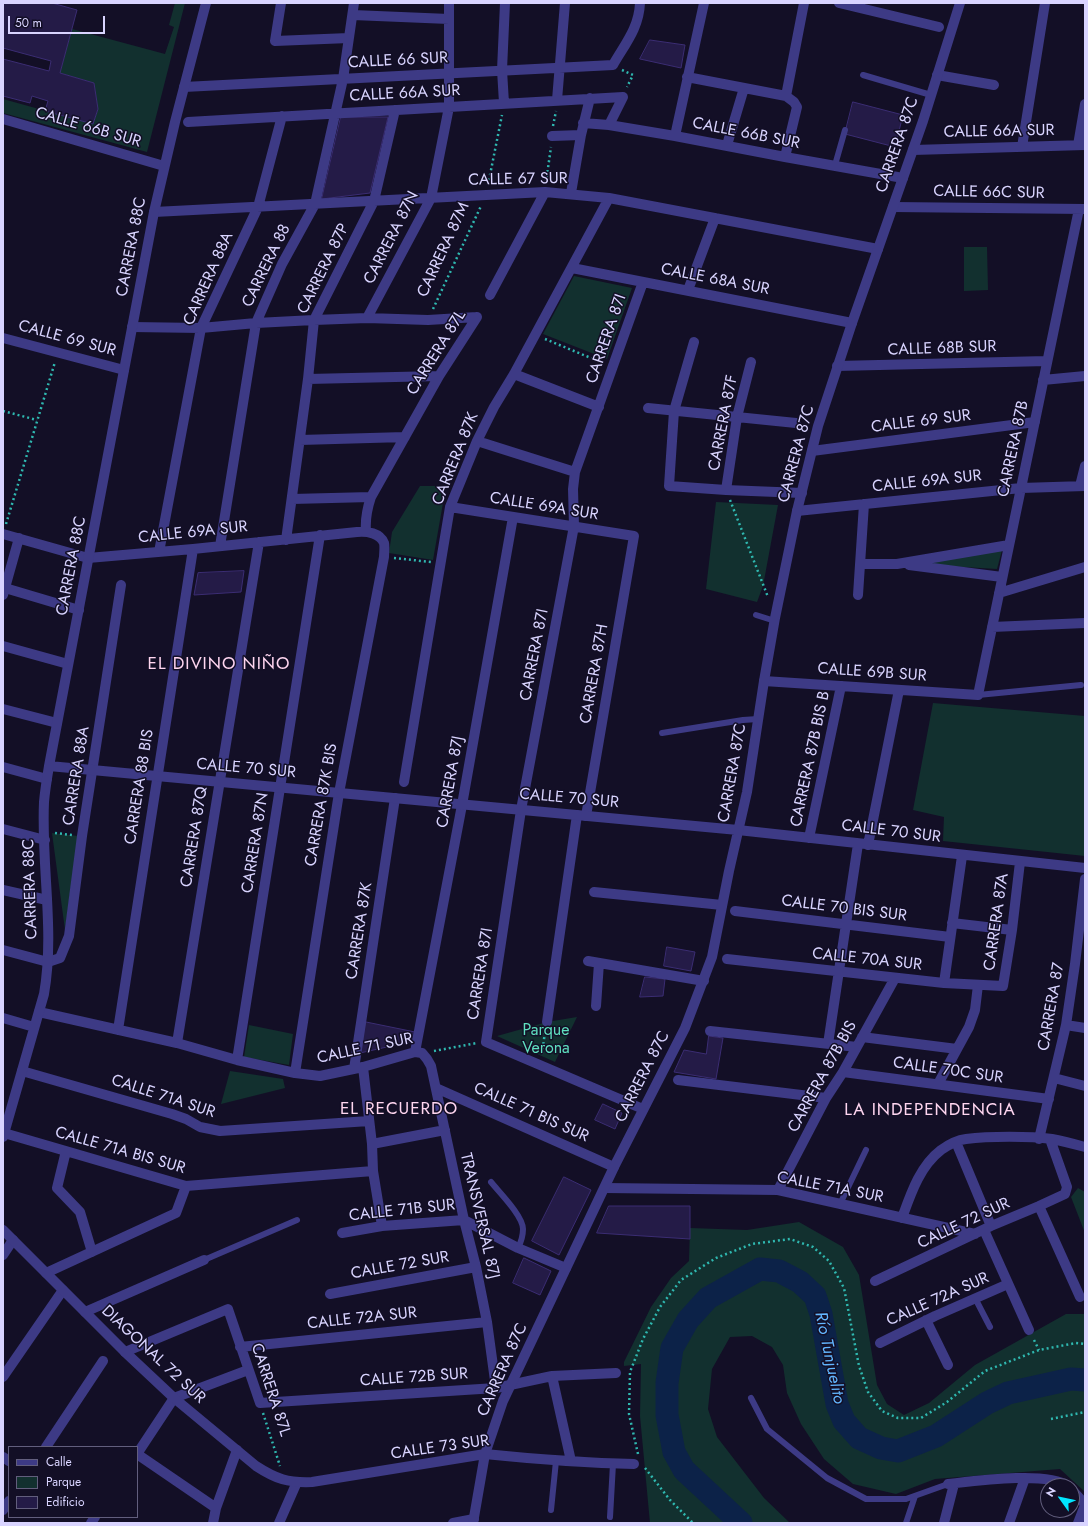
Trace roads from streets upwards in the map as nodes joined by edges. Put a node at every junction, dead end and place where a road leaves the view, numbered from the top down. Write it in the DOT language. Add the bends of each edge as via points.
graph roads {
  1 [pos="206,3"];
  2 [pos="281,3"];
  3 [pos="354,3"];
  4 [pos="449,3"];
  5 [pos="505,3"];
  6 [pos="565,3"];
  7 [pos="640,3"];
  8 [pos="704,3"];
  9 [pos="804,3"];
  10 [pos="839,3"];
  11 [pos="960,3"];
  12 [pos="1045,3"];
  13 [pos="872,7"];
  14 [pos="353,15"];
  15 [pos="449,19"];
  16 [pos="939,26"];
  17 [pos="349,38"];
  18 [pos="561,68"];
  19 [pos="502,70"];
  20 [pos="449,73"];
  21 [pos="937,75"];
  22 [pos="688,77"];
  23 [pos="343,79"];
  24 [pos="994,84"];
  25 [pos="184,86"];
  26 [pos="744,88"];
  27 [pos="786,96"];
  28 [pos="590,98"];
  29 [pos="557,100"];
  30 [pos="504,103"];
  31 [pos="1085,104"];
  32 [pos="449,107"];
  33 [pos="395,110"];
  34 [pos="336,113"];
  35 [pos="282,116"];
  36 [pos="3,119"];
  37 [pos="188,122"];
  38 [pos="583,123"];
  39 [pos="609,125"];
  40 [pos="581,135"];
  41 [pos="552,136"];
  42 [pos="675,136"];
  43 [pos="727,145"];
  44 [pos="1081,145"];
  45 [pos="1022,147"];
  46 [pos="913,150"];
  47 [pos="785,157"];
  48 [pos="164,166"];
  49 [pos="903,178"];
  50 [pos="545,192"];
  51 [pos="571,194"];
  52 [pos="430,198"];
  53 [pos="609,198"];
  54 [pos="374,201"];
  55 [pos="315,204"];
  56 [pos="258,207"];
  57 [pos="893,207"];
  58 [pos="1082,209"];
  59 [pos="154,212"];
  60 [pos="715,218"];
  61 [pos="878,249"];
  62 [pos="572,268"];
  63 [pos="643,282"];
  64 [pos="688,290"];
  65 [pos="490,295"];
  66 [pos="367,318"];
  67 [pos="314,320"];
  68 [pos="256,323"];
  69 [pos="852,323"];
  70 [pos="132,327"];
  71 [pos="201,328"];
  72 [pos="3,338"];
  73 [pos="694,342"];
  74 [pos="1047,361"];
  75 [pos="752,362"];
  76 [pos="837,366"];
  77 [pos="124,370"];
  78 [pos="514,374"];
  79 [pos="439,376"];
  80 [pos="1085,376"];
  81 [pos="308,379"];
  82 [pos="1043,380"];
  83 [pos="599,407"];
  84 [pos="648,408"];
  85 [pos="674,411"];
  86 [pos="737,417"];
  87 [pos="1034,422"];
  88 [pos="796,423"];
  89 [pos="405,437"];
  90 [pos="300,440"];
  91 [pos="477,441"];
  92 [pos="812,451"];
  93 [pos="1085,466"];
  94 [pos="575,472"];
  95 [pos="1083,486"];
  96 [pos="1021,488"];
  97 [pos="726,490"];
  98 [pos="802,493"];
  99 [pos="371,497"];
  100 [pos="292,499"];
  101 [pos="864,504"];
  102 [pos="450,507"];
  103 [pos="797,511"];
  104 [pos="514,517"];
  105 [pos="574,526"];
  106 [pos="366,531"];
  107 [pos="3,534"];
  108 [pos="320,535"];
  109 [pos="634,536"];
  110 [pos="19,538"];
  111 [pos="286,540"];
  112 [pos="259,542"];
  113 [pos="1009,545"];
  114 [pos="220,546"];
  115 [pos="193,549"];
  116 [pos="159,552"];
  117 [pos="88,558"];
  118 [pos="860,564"];
  119 [pos="897,564"];
  120 [pos="1085,567"];
  121 [pos="1002,577"];
  122 [pos="121,586"];
  123 [pos="4,592"];
  124 [pos="999,593"];
  125 [pos="858,595"];
  126 [pos="79,610"];
  127 [pos="1085,623"];
  128 [pos="992,627"];
  129 [pos="3,646"];
  130 [pos="68,664"];
  131 [pos="764,681"];
  132 [pos="841,686"];
  133 [pos="899,690"];
  134 [pos="978,695"];
  135 [pos="3,709"];
  136 [pos="57,723"];
  137 [pos="49,766"];
  138 [pos="3,768"];
  139 [pos="93,770"];
  140 [pos="157,776"];
  141 [pos="47,780"];
  142 [pos="220,782"];
  143 [pos="404,782"];
  144 [pos="280,788"];
  145 [pos="338,793"];
  146 [pos="395,798"];
  147 [pos="462,805"];
  148 [pos="521,810"];
  149 [pos="582,816"];
  150 [pos="3,829"];
  151 [pos="738,830"];
  152 [pos="44,836"];
  153 [pos="809,838"];
  154 [pos="863,844"];
  155 [pos="962,856"];
  156 [pos="1020,862"];
  157 [pos="1085,868"];
  158 [pos="1085,879"];
  159 [pos="3,890"];
  160 [pos="594,892"];
  161 [pos="47,900"];
  162 [pos="722,905"];
  163 [pos="735,911"];
  164 [pos="952,924"];
  165 [pos="846,925"];
  166 [pos="1012,930"];
  167 [pos="950,937"];
  168 [pos="3,950"];
  169 [pos="728,959"];
  170 [pos="588,961"];
  171 [pos="48,962"];
  172 [pos="599,963"];
  173 [pos="839,972"];
  174 [pos="895,978"];
  175 [pos="704,981"];
  176 [pos="944,984"];
  177 [pos="978,985"];
  178 [pos="1003,986"];
  179 [pos="596,1006"];
  180 [pos="39,1012"];
  181 [pos="3,1018"];
  182 [pos="547,1022"];
  183 [pos="1066,1025"];
  184 [pos="34,1027"];
  185 [pos="1085,1028"];
  186 [pos="118,1030"];
  187 [pos="710,1032"];
  188 [pos="862,1037"];
  189 [pos="177,1043"];
  190 [pos="828,1044"];
  191 [pos="857,1047"];
  192 [pos="957,1049"];
  193 [pos="418,1053"];
  194 [pos="236,1060"];
  195 [pos="359,1068"];
  196 [pos="22,1071"];
  197 [pos="843,1072"];
  198 [pos="294,1073"];
  199 [pos="1054,1078"];
  200 [pos="678,1080"];
  201 [pos="938,1084"];
  202 [pos="1085,1086"];
  203 [pos="436,1088"];
  204 [pos="826,1098"];
  205 [pos="1049,1099"];
  206 [pos="643,1109"];
  207 [pos="369,1121"];
  208 [pos="445,1130"];
  209 [pos="3,1135"];
  210 [pos="1039,1139"];
  211 [pos="1050,1139"];
  212 [pos="956,1142"];
  213 [pos="372,1144"];
  214 [pos="1085,1147"];
  215 [pos="66,1151"];
  216 [pos="614,1167"];
  217 [pos="373,1171"];
  218 [pos="186,1186"];
  219 [pos="605,1188"];
  220 [pos="778,1190"];
  221 [pos="1039,1206"];
  222 [pos="902,1218"];
  223 [pos="464,1220"];
  224 [pos="382,1226"];
  225 [pos="3,1230"];
  226 [pos="983,1230"];
  227 [pos="342,1232"];
  228 [pos="13,1240"];
  229 [pos="92,1252"];
  230 [pos="3,1255"];
  231 [pos="204,1260"];
  232 [pos="476,1267"];
  233 [pos="566,1268"];
  234 [pos="46,1273"];
  235 [pos="875,1281"];
  236 [pos="1008,1284"];
  237 [pos="63,1290"];
  238 [pos="330,1294"];
  239 [pos="1080,1296"];
  240 [pos="85,1312"];
  241 [pos="926,1320"];
  242 [pos="487,1322"];
  243 [pos="1029,1330"];
  244 [pos="880,1343"];
  245 [pos="240,1347"];
  246 [pos="125,1352"];
  247 [pos="103,1361"];
  248 [pos="948,1365"];
  249 [pos="248,1370"];
  250 [pos="616,1373"];
  251 [pos="552,1376"];
  252 [pos="3,1377"];
  253 [pos="510,1385"];
  254 [pos="496,1388"];
  255 [pos="174,1398"];
  256 [pos="260,1403"];
  257 [pos="47,1446"];
  258 [pos="236,1450"];
  259 [pos="138,1452"];
  260 [pos="485,1454"];
  261 [pos="138,1455"];
  262 [pos="572,1461"];
  263 [pos="638,1461"];
  264 [pos="1025,1478"];
  265 [pos="1040,1479"];
  266 [pos="297,1482"];
  267 [pos="1085,1505"];
  268 [pos="216,1508"];
  269 [pos="473,1521"];
  270 [pos="213,1523"];
  271 [pos="279,1523"];
  272 [pos="453,1523"];
  273 [pos="944,1523"];
  274 [pos="1009,1523"];
  275 [pos="1078,1523"];
  1 -- 25 [label="street, CARRERA 88C"];
  2 -- 17 [label="street" via="275,41"];
  3 -- 14 [label="street, CARRERA 88"];
  4 -- 15 [label="street, CARRERA 87N"];
  5 -- 19 [label="street"];
  6 -- 18 [label="street"];
  7 -- 18 [label="street, CALLE 66 SUR" via="636,27 613,65"];
  8 -- 22 [label="street"];
  9 -- 27 [label="street"];
  10 -- 13 [label="street"];
  11 -- 21 [label="street, CARRERA 87C"];
  12 -- 45 [label="street"];
  13 -- 16 [label="street"];
  14 -- 15 [label="street"];
  14 -- 17 [label="street, CARRERA 88"];
  15 -- 20 [label="street, CARRERA 87N"];
  17 -- 23 [label="street, CARRERA 88"];
  18 -- 19 [label="street, CALLE 66 SUR"];
  18 -- 29 [label="street"];
  19 -- 20 [label="street, CALLE 66 SUR"];
  19 -- 30 [label="street"];
  20 -- 23 [label="street, CALLE 66 SUR"];
  20 -- 32 [label="street, CARRERA 87N"];
  21 -- 24 [label="street"];
  21 -- 46 [label="street, CARRERA 87C"];
  22 -- 26 [label="street"];
  22 -- 42 [label="street"];
  23 -- 25 [label="street, CALLE 66 SUR"];
  23 -- 34 [label="street, CARRERA 88"];
  25 -- 48 [label="street, CARRERA 88C"];
  26 -- 27 [label="street"];
  26 -- 43 [label="street"];
  27 -- 47 [label="street" via="797,107"];
  28 -- 29 [label="street, CALLE 66A SUR"];
  28 -- 38 [label="street"];
  28 -- 39 [label="street, CALLE 66A SUR" via="623,97"];
  29 -- 30 [label="street, CALLE 66A SUR"];
  30 -- 32 [label="street, CALLE 66A SUR"];
  31 -- 44 [label="street"];
  32 -- 33 [label="street, CALLE 66A SUR"];
  32 -- 52 [label="street, CARRERA 87N"];
  33 -- 34 [label="street, CALLE 66A SUR"];
  33 -- 54 [label="street, CARRERA 87P"];
  34 -- 35 [label="street, CALLE 66A SUR"];
  34 -- 55 [label="street, CARRERA 88"];
  35 -- 37 [label="street, CALLE 66A SUR"];
  35 -- 56 [label="street, CARRERA 88A"];
  36 -- 48 [label="street, CALLE 66B SUR"];
  38 -- 39 [label="street, CALLE 66B SUR"];
  38 -- 40 [label="street"];
  39 -- 42 [label="street, CALLE 66B SUR"];
  40 -- 41 [label="street"];
  40 -- 51 [label="street"];
  42 -- 43 [label="street, CALLE 66B SUR"];
  43 -- 47 [label="street, CALLE 66B SUR"];
  44 -- 45 [label="street, CALLE 66A SUR"];
  45 -- 46 [label="street, CALLE 66A SUR"];
  46 -- 49 [label="street, CARRERA 87C"];
  47 -- 49 [label="street, CALLE 66B SUR"];
  48 -- 59 [label="street, CARRERA 88C"];
  49 -- 57 [label="street, CARRERA 87C"];
  50 -- 51 [label="street, CALLE 67 SUR"];
  50 -- 52 [label="street, CALLE 67 SUR"];
  50 -- 65 [label="street"];
  51 -- 53 [label="street, CALLE 67 SUR"];
  52 -- 54 [label="street, CALLE 67 SUR"];
  52 -- 66 [label="street, CARRERA 87N"];
  53 -- 60 [label="street, CALLE 67 SUR"];
  53 -- 62 [label="street, CARRERA 87K"];
  54 -- 55 [label="street, CALLE 67 SUR"];
  54 -- 67 [label="street, CARRERA 87P"];
  55 -- 56 [label="street, CALLE 67 SUR"];
  55 -- 68 [label="street, CARRERA 88" via="282,264"];
  56 -- 59 [label="street, CALLE 67 SUR"];
  56 -- 71 [label="street, CARRERA 88A"];
  57 -- 58 [label="street, CALLE 66C SUR"];
  57 -- 61 [label="street, CARRERA 87C"];
  58 -- 74 [label="street, CARRERA 87B"];
  59 -- 70 [label="street, CARRERA 88C"];
  60 -- 61 [label="street, CALLE 67 SUR"];
  60 -- 64 [label="street"];
  61 -- 69 [label="street, CARRERA 87C"];
  62 -- 63 [label="street, CALLE 68A SUR"];
  62 -- 78 [label="street, CARRERA 87K"];
  63 -- 64 [label="street, CALLE 68A SUR"];
  63 -- 83 [label="street, CARRERA 87I"];
  64 -- 69 [label="street, CALLE 68A SUR"];
  66 -- 67 [label="street"];
  66 -- 79 [label="street, CARRERA 87L" via="428,320 477,317"];
  67 -- 68 [label="street"];
  67 -- 81 [label="street, CARRERA 87P"];
  68 -- 71 [label="street"];
  68 -- 114 [label="street, CARRERA 88"];
  69 -- 76 [label="street, CARRERA 87C"];
  70 -- 71 [label="street"];
  70 -- 77 [label="street, CARRERA 88C"];
  71 -- 116 [label="street, CARRERA 88A"];
  72 -- 77 [label="street, CALLE 69 SUR"];
  73 -- 85 [label="street"];
  74 -- 76 [label="street, CALLE 68B SUR"];
  74 -- 82 [label="street, CARRERA 87B"];
  75 -- 86 [label="street, CARRERA 87F"];
  76 -- 92 [label="street, CARRERA 87C"];
  77 -- 117 [label="street, CARRERA 88C"];
  78 -- 83 [label="street"];
  78 -- 91 [label="street, CARRERA 87K"];
  79 -- 81 [label="street"];
  79 -- 89 [label="street, CARRERA 87L"];
  80 -- 82 [label="street"];
  81 -- 90 [label="street, CARRERA 87P"];
  82 -- 87 [label="street, CARRERA 87B"];
  83 -- 94 [label="street, CARRERA 87I"];
  84 -- 85 [label="street"];
  85 -- 86 [label="street"];
  85 -- 97 [label="street" via="669,486"];
  86 -- 88 [label="street"];
  86 -- 97 [label="street, CARRERA 87F"];
  87 -- 92 [label="street, CALLE 69 SUR"];
  87 -- 96 [label="street, CARRERA 87B"];
  89 -- 90 [label="street"];
  89 -- 99 [label="street, CARRERA 87L"];
  90 -- 100 [label="street, CARRERA 87P"];
  91 -- 94 [label="street"];
  91 -- 102 [label="street, CARRERA 87K"];
  92 -- 98 [label="street, CARRERA 87C"];
  93 -- 95 [label="street"];
  94 -- 105 [label="street, CARRERA 87I" via="572,489"];
  95 -- 96 [label="street, CALLE 69A SUR"];
  96 -- 101 [label="street, CALLE 69A SUR"];
  96 -- 113 [label="street, CARRERA 87B"];
  97 -- 98 [label="street"];
  98 -- 103 [label="street, CARRERA 87C"];
  99 -- 100 [label="street"];
  99 -- 106 [label="street, CARRERA 87L" via="366,511"];
  100 -- 111 [label="street, CARRERA 87P"];
  101 -- 103 [label="street, CALLE 69A SUR"];
  101 -- 118 [label="street"];
  102 -- 104 [label="street, CALLE 69A SUR"];
  102 -- 143 [label="street, CARRERA 87K"];
  103 -- 131 [label="street, CARRERA 87C"];
  104 -- 105 [label="street, CALLE 69A SUR"];
  104 -- 147 [label="street, CARRERA 87J"];
  105 -- 109 [label="street, CALLE 69A SUR"];
  105 -- 148 [label="street, CARRERA 87I"];
  106 -- 108 [label="street, CALLE 69A SUR"];
  106 -- 145 [label="street, CARRERA 87K BIS" via="380,537 385,544 384,557"];
  107 -- 110 [label="street, CALLE 69A SUR"];
  108 -- 111 [label="street, CALLE 69A SUR"];
  108 -- 144 [label="street, CARRERA 87N"];
  109 -- 149 [label="street, CARRERA 87H"];
  110 -- 117 [label="street, CALLE 69A SUR"];
  110 -- 123 [label="street"];
  111 -- 112 [label="street, CALLE 69A SUR"];
  112 -- 114 [label="street, CALLE 69A SUR"];
  112 -- 142 [label="street, CARRERA 87Q"];
  113 -- 119 [label="street"];
  113 -- 121 [label="street, CARRERA 87B"];
  114 -- 115 [label="street, CALLE 69A SUR"];
  115 -- 116 [label="street, CALLE 69A SUR"];
  115 -- 140 [label="street, CARRERA 88 BIS"];
  116 -- 117 [label="street, CALLE 69A SUR"];
  117 -- 126 [label="street, CARRERA 88C"];
  118 -- 119 [label="street"];
  118 -- 125 [label="street"];
  119 -- 121 [label="street"];
  120 -- 124 [label="street"];
  121 -- 124 [label="street, CARRERA 87B"];
  122 -- 139 [label="street, CARRERA 88A"];
  123 -- 126 [label="street"];
  124 -- 128 [label="street, CARRERA 87B"];
  126 -- 130 [label="street, CARRERA 88C"];
  127 -- 128 [label="street"];
  128 -- 134 [label="street, CARRERA 87B"];
  129 -- 130 [label="street"];
  130 -- 136 [label="street, CARRERA 88C"];
  131 -- 132 [label="street, CALLE 69B SUR"];
  131 -- 151 [label="street, CARRERA 87C" via="747,792"];
  132 -- 133 [label="street, CALLE 69B SUR"];
  132 -- 153 [label="street, CARRERA 87B BIS B"];
  133 -- 134 [label="street, CALLE 69B SUR"];
  133 -- 154 [label="street"];
  135 -- 136 [label="street"];
  136 -- 137 [label="street, CARRERA 88C"];
  137 -- 139 [label="street, CALLE 70 SUR"];
  137 -- 141 [label="street, CARRERA 88C"];
  138 -- 141 [label="street"];
  139 -- 140 [label="street, CALLE 70 SUR"];
  139 -- 171 [label="street, CARRERA 88A" via="68,936 60,958"];
  140 -- 142 [label="street, CALLE 70 SUR"];
  140 -- 186 [label="street, CARRERA 88 BIS"];
  141 -- 152 [label="street, CARRERA 88C"];
  142 -- 144 [label="street, CALLE 70 SUR"];
  142 -- 189 [label="street, CARRERA 87Q"];
  144 -- 145 [label="street, CALLE 70 SUR"];
  144 -- 194 [label="street, CARRERA 87N"];
  145 -- 146 [label="street, CALLE 70 SUR"];
  145 -- 198 [label="street, CARRERA 87K BIS"];
  146 -- 147 [label="street, CALLE 70 SUR"];
  146 -- 195 [label="street, CARRERA 87K"];
  147 -- 148 [label="street, CALLE 70 SUR"];
  147 -- 193 [label="street, CARRERA 87J"];
  148 -- 149 [label="street, CALLE 70 SUR"];
  148 -- 206 [label="street, CARRERA 87I" via="486,1042"];
  149 -- 151 [label="street, CALLE 70 SUR"];
  149 -- 182 [label="street, CARRERA 87H"];
  150 -- 152 [label="street"];
  151 -- 153 [label="street, CALLE 70 SUR"];
  151 -- 162 [label="street, CARRERA 87C"];
  152 -- 161 [label="street, CARRERA 88C"];
  153 -- 154 [label="street, CALLE 70 SUR"];
  154 -- 155 [label="street, CALLE 70 SUR"];
  154 -- 165 [label="street"];
  155 -- 156 [label="street, CALLE 70 SUR"];
  155 -- 164 [label="street"];
  156 -- 157 [label="street, CALLE 70 SUR"];
  156 -- 166 [label="street, CARRERA 87A"];
  158 -- 183 [label="street, CARRERA 87"];
  159 -- 161 [label="street"];
  160 -- 162 [label="street"];
  161 -- 171 [label="street, CARRERA 88C"];
  162 -- 175 [label="street, CARRERA 87C" via="712,957"];
  163 -- 165 [label="street, CALLE 70 BIS SUR"];
  164 -- 166 [label="street"];
  164 -- 167 [label="street"];
  165 -- 167 [label="street, CALLE 70 BIS SUR"];
  165 -- 173 [label="street"];
  166 -- 178 [label="street, CARRERA 87A"];
  167 -- 176 [label="street"];
  168 -- 171 [label="street"];
  169 -- 173 [label="street, CALLE 70A SUR"];
  170 -- 172 [label="street"];
  171 -- 180 [label="street, CARRERA 88C"];
  172 -- 175 [label="street"];
  172 -- 179 [label="street"];
  173 -- 174 [label="street, CALLE 70A SUR"];
  173 -- 190 [label="street"];
  174 -- 176 [label="street, CALLE 70A SUR"];
  174 -- 188 [label="street, CARRERA 87B BIS"];
  175 -- 206 [label="street, CARRERA 87C" via="685,1028"];
  176 -- 177 [label="street, CALLE 70A SUR"];
  177 -- 178 [label="street, CALLE 70A SUR"];
  177 -- 192 [label="street, CARRERA 87A" via="973,1016"];
  180 -- 184 [label="street, CARRERA 88C"];
  180 -- 186 [label="street, CALLE 71 SUR"];
  181 -- 184 [label="street"];
  183 -- 185 [label="street"];
  183 -- 199 [label="street, CARRERA 87"];
  184 -- 196 [label="street, CARRERA 88C"];
  186 -- 189 [label="street, CALLE 71 SUR"];
  187 -- 190 [label="street"];
  188 -- 191 [label="street, CARRERA 87B BIS"];
  188 -- 192 [label="street"];
  189 -- 194 [label="street, CALLE 71 SUR"];
  190 -- 191 [label="street"];
  191 -- 197 [label="street, CARRERA 87B BIS"];
  192 -- 201 [label="street, CARRERA 87A"];
  193 -- 195 [label="street, CALLE 71 SUR"];
  193 -- 203 [label="street, TRANSVERSAL 87J" via="427,1059 431,1066"];
  194 -- 198 [label="street, CALLE 71 SUR"];
  195 -- 198 [label="street, CALLE 71 SUR" via="320,1076"];
  195 -- 207 [label="street, CARRERA 87K"];
  196 -- 207 [label="street, CALLE 71A SUR" via="172,1114 200,1127 220,1131"];
  196 -- 209 [label="street, CARRERA 88C"];
  197 -- 201 [label="street, CALLE 70C SUR"];
  197 -- 204 [label="street, CARRERA 87B BIS"];
  199 -- 202 [label="street"];
  199 -- 205 [label="street, CARRERA 87"];
  200 -- 204 [label="street"];
  201 -- 205 [label="street, CALLE 70C SUR"];
  203 -- 208 [label="street, TRANSVERSAL 87J"];
  203 -- 216 [label="street, CALLE 71 BIS SUR"];
  204 -- 220 [label="street, CARRERA 87B BIS"];
  205 -- 210 [label="street, CARRERA 87"];
  206 -- 216 [label="street, CARRERA 87C"];
  207 -- 213 [label="street, CARRERA 87K"];
  208 -- 213 [label="street"];
  208 -- 223 [label="street, TRANSVERSAL 87J"];
  209 -- 215 [label="street, CALLE 71A BIS SUR"];
  210 -- 211 [label="street"];
  210 -- 212 [label="street" via="989,1138"];
  211 -- 214 [label="street"];
  211 -- 221 [label="street, CALLE 72 SUR" via="1067,1187 1065,1194"];
  212 -- 222 [label="street" via="942,1149 929,1161 912,1191"];
  212 -- 226 [label="street"];
  213 -- 217 [label="street, CARRERA 87K"];
  215 -- 218 [label="street, CALLE 71A BIS SUR"];
  215 -- 229 [label="street" via="57,1188 80,1212"];
  216 -- 219 [label="street, CARRERA 87C"];
  217 -- 218 [label="street, CALLE 71A BIS SUR"];
  217 -- 224 [label="street, CARRERA 87K"];
  218 -- 229 [label="street" via="176,1213"];
  219 -- 220 [label="street, CALLE 71A SUR"];
  219 -- 233 [label="street, CARRERA 87C"];
  220 -- 222 [label="street, CALLE 71A SUR"];
  221 -- 226 [label="street, CALLE 72 SUR"];
  221 -- 239 [label="street"];
  222 -- 226 [label="street, CALLE 71A SUR"];
  223 -- 224 [label="street, CALLE 71B SUR"];
  223 -- 232 [label="street, TRANSVERSAL 87J"];
  223 -- 233 [label="street" via="518,1248"];
  224 -- 227 [label="street, CALLE 71B SUR"];
  225 -- 228 [label="street, DIAGONAL 72 SUR"];
  226 -- 235 [label="street, CALLE 72 SUR"];
  226 -- 236 [label="street"];
  228 -- 230 [label="street"];
  228 -- 234 [label="street, DIAGONAL 72 SUR"];
  229 -- 234 [label="street"];
  231 -- 240 [label="street"];
  232 -- 238 [label="street, CALLE 72 SUR"];
  232 -- 242 [label="street, TRANSVERSAL 87J"];
  233 -- 253 [label="street, CARRERA 87C"];
  234 -- 237 [label="street, DIAGONAL 72 SUR"];
  236 -- 241 [label="street, CALLE 72A SUR"];
  236 -- 243 [label="street"];
  237 -- 240 [label="street, DIAGONAL 72 SUR"];
  237 -- 252 [label="street"];
  240 -- 246 [label="street, DIAGONAL 72 SUR"];
  241 -- 244 [label="street, CALLE 72A SUR"];
  241 -- 248 [label="street"];
  242 -- 245 [label="street, CALLE 72A SUR"];
  242 -- 254 [label="street, TRANSVERSAL 87J"];
  245 -- 246 [label="street, CARRERA 87L" via="228,1309"];
  245 -- 249 [label="street, CARRERA 87L"];
  246 -- 255 [label="street, DIAGONAL 72 SUR"];
  247 -- 257 [label="street"];
  249 -- 255 [label="street"];
  249 -- 256 [label="street, CARRERA 87L"];
  250 -- 251 [label="street, CALLE 72B SUR"];
  251 -- 253 [label="street, CALLE 72B SUR"];
  251 -- 262 [label="street"];
  253 -- 254 [label="street, CALLE 72B SUR"];
  253 -- 260 [label="street, CARRERA 87C" via="498,1412"];
  254 -- 256 [label="street, CALLE 72B SUR"];
  255 -- 258 [label="street, DIAGONAL 72 SUR"];
  255 -- 259 [label="street"];
  258 -- 266 [label="street, DIAGONAL 72 SUR" via="264,1471 284,1480"];
  258 -- 268 [label="street"];
  260 -- 262 [label="street, CALLE 73 SUR"];
  260 -- 266 [label="street, CALLE 73 SUR" via="331,1479"];
  260 -- 269 [label="street, CARRERA 87C"];
  261 -- 268 [label="street"];
  262 -- 263 [label="street, CALLE 73 SUR" via="613,1464"];
  264 -- 265 [label="street"];
  264 -- 273 [label="street" via="951,1484"];
  264 -- 274 [label="street"];
  266 -- 271 [label="street"];
  267 -- 275 [label="street"];
  268 -- 270 [label="street"];
  269 -- 272 [label="street"];
}
